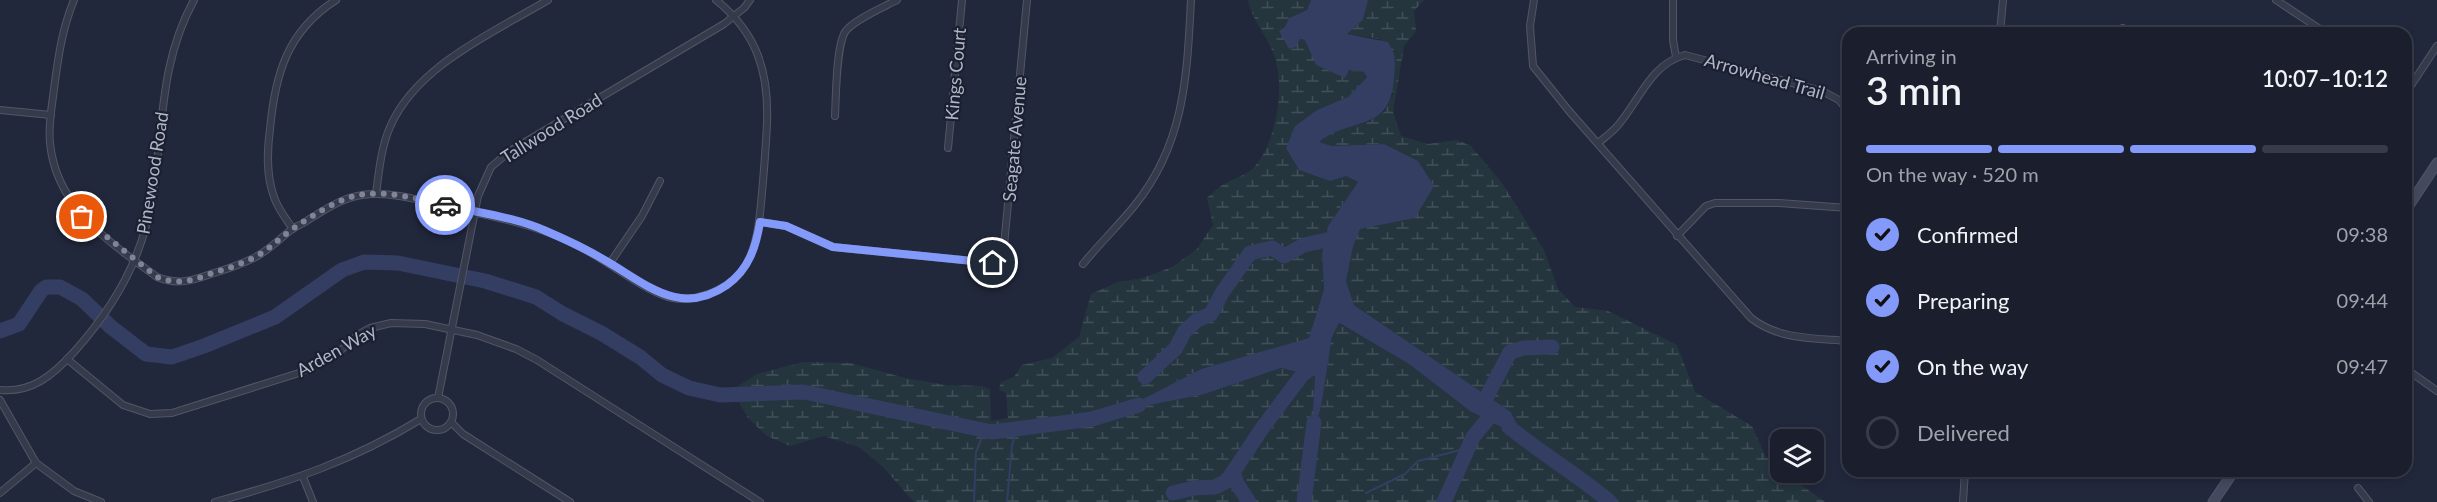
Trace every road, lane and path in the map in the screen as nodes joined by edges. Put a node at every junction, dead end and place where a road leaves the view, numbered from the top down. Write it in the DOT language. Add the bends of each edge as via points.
graph roads {
  1 [pos="74,0"];
  2 [pos="194,0"];
  3 [pos="336,0"];
  4 [pos="548,0"];
  5 [pos="716,0"];
  6 [pos="750,0"];
  7 [pos="897,0"];
  8 [pos="962,0"];
  9 [pos="1027,0"];
  10 [pos="1191,0"];
  11 [pos="1534,0"];
  12 [pos="1674,0"];
  13 [pos="2003,0"];
  14 [pos="2276,0"];
  15 [pos="735,16"];
  16 [pos="2001,27"];
  17 [pos="2317,27"];
  18 [pos="2437,46"];
  19 [pos="1676,57"];
  20 [pos="2412,82"];
  21 [pos="1842,104"];
  22 [pos="0,110"];
  23 [pos="51,115"];
  24 [pos="835,116"];
  25 [pos="1598,143"];
  26 [pos="948,148"];
  27 [pos="2437,162"];
  28 [pos="660,181"];
  29 [pos="376,194"];
  30 [pos="2412,201"];
  31 [pos="1842,208"];
  32 [pos="474,212"];
  33 [pos="760,222"];
  34 [pos="293,229"];
  35 [pos="1677,236"];
  36 [pos="134,259"];
  37 [pos="610,263"];
  38 [pos="1002,264"];
  39 [pos="1083,264"];
  40 [pos="1001,278"];
  41 [pos="451,328"];
  42 [pos="1842,340"];
  43 [pos="67,360"];
  44 [pos="2412,373"];
  45 [pos="0,390"];
  46 [pos="2437,391"];
  47 [pos="438,398"];
  48 [pos="0,400"];
  49 [pos="421,419"];
  50 [pos="451,423"];
  51 [pos="36,463"];
  52 [pos="303,477"];
  53 [pos="1965,477"];
  54 [pos="2230,477"];
  55 [pos="2358,488"];
  56 [pos="0,494"];
  57 [pos="100,502"];
  58 [pos="215,502"];
  59 [pos="313,502"];
  60 [pos="570,502"];
  61 [pos="760,502"];
  62 [pos="1963,502"];
  63 [pos="2213,502"];
  64 [pos="2369,502"];
  1 -- 23 [label="street" via="61,37"];
  2 -- 36 [label="street, Pinewood Road" via="171,52 151,202"];
  3 -- 34 [label="street" via="297,36 280,68 275,90 268,172 274,199"];
  4 -- 29 [label="street" via="448,60 407,98 390,127"];
  5 -- 15 [label="street"];
  6 -- 15 [label="street, Tallwood Road"];
  7 -- 24 [label="street" via="844,33"];
  8 -- 26 [label="street, Kings Court"];
  9 -- 38 [label="street, Seagate Avenue"];
  10 -- 39 [label="street" via="1185,91 1170,145 1136,205"];
  11 -- 25 [label="street" via="1530,26 1533,66"];
  12 -- 19 [label="street" via="1672,40"];
  13 -- 16 [label="street"];
  14 -- 17 [label="street"];
  15 -- 32 [label="street, Tallwood Road" via="500,158 483,180"];
  15 -- 33 [label="street" via="757,55 768,92"];
  18 -- 20 [label="street"];
  19 -- 21 [label="street, Arrowhead Trail" via="1695,56 1822,91"];
  19 -- 25 [label="street" via="1657,71 1619,125"];
  22 -- 23 [label="street"];
  23 -- 36 [label="street" via="50,141 60,184 82,217"];
  25 -- 35 [label="street"];
  27 -- 30 [label="street"];
  28 -- 37 [label="street"];
  29 -- 32 [label="street"];
  29 -- 34 [label="street" via="339,201"];
  31 -- 35 [label="street" via="1715,203 1706,206"];
  32 -- 37 [label="street" via="543,230"];
  32 -- 41 [label="street, Tallwood Road"];
  33 -- 37 [label="street" via="755,248 743,270 722,288 698,297 663,294"];
  33 -- 38 [label="street" via="786,226 833,247"];
  34 -- 36 [label="street" via="249,260 180,283 157,277"];
  35 -- 42 [label="street" via="1763,327 1788,335"];
  36 -- 43 [label="street, Pinewood Road" via="104,317"];
  38 -- 40 [label="street, Seagate Avenue"];
  41 -- 43 [label="street, Arden Way" via="409,322 370,328 340,351 299,373 172,413 150,414 123,405"];
  41 -- 47 [label="street, Tallwood Road"];
  41 -- 61 [label="street, Arden Way" via="497,341 537,360"];
  43 -- 45 [label="street, Pinewood Road" via="35,386"];
  44 -- 46 [label="street"];
  47 -- 49 [label="street" via="424,404"];
  47 -- 50 [label="street" via="452,407"];
  48 -- 51 [label="street"];
  49 -- 50 [label="street" via="428,428 438,430"];
  49 -- 52 [label="street" via="345,460"];
  50 -- 60 [label="street"];
  51 -- 56 [label="street"];
  51 -- 57 [label="street" via="74,491"];
  52 -- 58 [label="street"];
  52 -- 59 [label="street"];
  53 -- 62 [label="street"];
  54 -- 63 [label="street"];
  55 -- 64 [label="street"];
}
